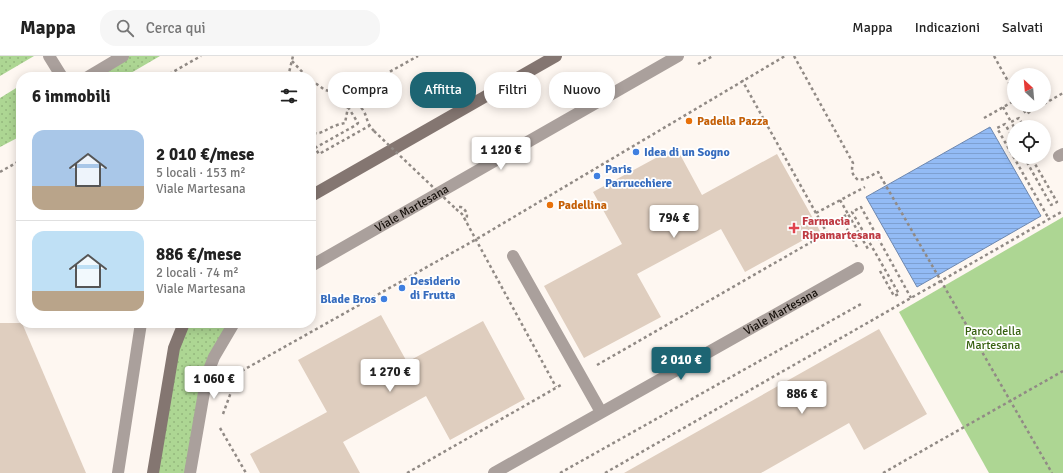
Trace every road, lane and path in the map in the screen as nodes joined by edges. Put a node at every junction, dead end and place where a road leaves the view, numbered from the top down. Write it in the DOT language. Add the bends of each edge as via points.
graph roads {
  1 [pos="49,56"];
  2 [pos="123,56"];
  3 [pos="201,56"];
  4 [pos="293,56"];
  5 [pos="418,56"];
  6 [pos="556,56"];
  7 [pos="678,56"];
  8 [pos="785,56"];
  9 [pos="794,56"];
  10 [pos="994,56"];
  11 [pos="292,61"];
  12 [pos="59,72"];
  13 [pos="96,72"];
  14 [pos="173,72"];
  15 [pos="289,72"];
  16 [pos="302,72"];
  17 [pos="389,72"];
  18 [pos="1007,79"];
  19 [pos="742,80"];
  20 [pos="316,84"];
  21 [pos="328,91"];
  22 [pos="1063,93"];
  23 [pos="1051,100"];
  24 [pos="1007,105"];
  25 [pos="1003,107"];
  26 [pos="348,108"];
  27 [pos="349,108"];
  28 [pos="362,108"];
  29 [pos="984,118"];
  30 [pos="1010,120"];
  31 [pos="369,126"];
  32 [pos="1007,128"];
  33 [pos="316,134"];
  34 [pos="1007,146"];
  35 [pos="316,147"];
  36 [pos="316,150"];
  37 [pos="16,163"];
  38 [pos="1018,164"];
  39 [pos="1028,164"];
  40 [pos="1035,164"];
  41 [pos="0,172"];
  42 [pos="865,187"];
  43 [pos="316,193"];
  44 [pos="840,200"];
  45 [pos="456,209"];
  46 [pos="1063,211"];
  47 [pos="816,213"];
  48 [pos="848,214"];
  49 [pos="1049,219"];
  50 [pos="465,221"];
  51 [pos="476,240"];
  52 [pos="513,256"];
  53 [pos="316,263"];
  54 [pos="858,268"];
  55 [pos="941,281"];
  56 [pos="861,304"];
  57 [pos="140,328"];
  58 [pos="182,328"];
  59 [pos="231,328"];
  60 [pos="1063,371"];
  61 [pos="580,374"];
  62 [pos="556,387"];
  63 [pos="1010,400"];
  64 [pos="601,412"];
  65 [pos="222,419"];
  66 [pos="219,426"];
  67 [pos="118,473"];
  68 [pos="153,473"];
  69 [pos="190,473"];
  70 [pos="246,473"];
  71 [pos="407,473"];
  72 [pos="494,473"];
  73 [pos="560,473"];
  74 [pos="605,473"];
  75 [pos="883,473"];
  76 [pos="1052,473"];
  1 -- 12 [label="street"];
  2 -- 13 [label="street"];
  3 -- 14 [label="path"];
  4 -- 11 [label="path"];
  5 -- 17 [label="path"];
  6 -- 43 [label="street"];
  7 -- 53 [label="street, Viale Martesana"];
  8 -- 19 [label="path"];
  9 -- 55 [label="path" via="853,163 852,176 858,180 866,179 878,172"];
  10 -- 18 [label="path"];
  11 -- 15 [label="path"];
  11 -- 16 [label="path"];
  19 -- 47 [label="path"];
  19 -- 51 [label="path"];
  20 -- 21 [label="path"];
  22 -- 23 [label="path"];
  24 -- 25 [label="path"];
  25 -- 29 [label="path"];
  25 -- 30 [label="path"];
  26 -- 33 [label="path" via="345,124"];
  27 -- 35 [label="path" via="358,123"];
  28 -- 31 [label="path"];
  31 -- 36 [label="path" via="319,154"];
  31 -- 45 [label="path, bridge"];
  32 -- 34 [label="path" via="1005,124 997,128"];
  37 -- 41 [label="path"];
  38 -- 49 [label="path"];
  39 -- 40 [label="path" via="1052,205 1057,202"];
  42 -- 44 [label="path"];
  44 -- 47 [label="path"];
  44 -- 48 [label="path"];
  45 -- 50 [label="path"];
  45 -- 50 [label="path" via="461,207 466,210 468,215"];
  46 -- 49 [label="path"];
  47 -- 61 [label="path" via="827,233"];
  49 -- 55 [label="path"];
  50 -- 51 [label="path"];
  51 -- 62 [label="path"];
  51 -- 65 [label="path" via="238,373"];
  52 -- 61 [label="street"];
  54 -- 64 [label="street, Viale Martesana"];
  55 -- 63 [label="path"];
  55 -- 74 [label="path"];
  56 -- 73 [label="path"];
  57 -- 67 [label="street"];
  58 -- 68 [label="street" via="174,348"];
  59 -- 69 [label="street" via="214,356 207,375"];
  60 -- 63 [label="path"];
  61 -- 62 [label="path"];
  61 -- 64 [label="street"];
  62 -- 71 [label="path"];
  63 -- 75 [label="path"];
  63 -- 76 [label="path"];
  64 -- 72 [label="street, Viale Martesana"];
  66 -- 70 [label="path"];
}
